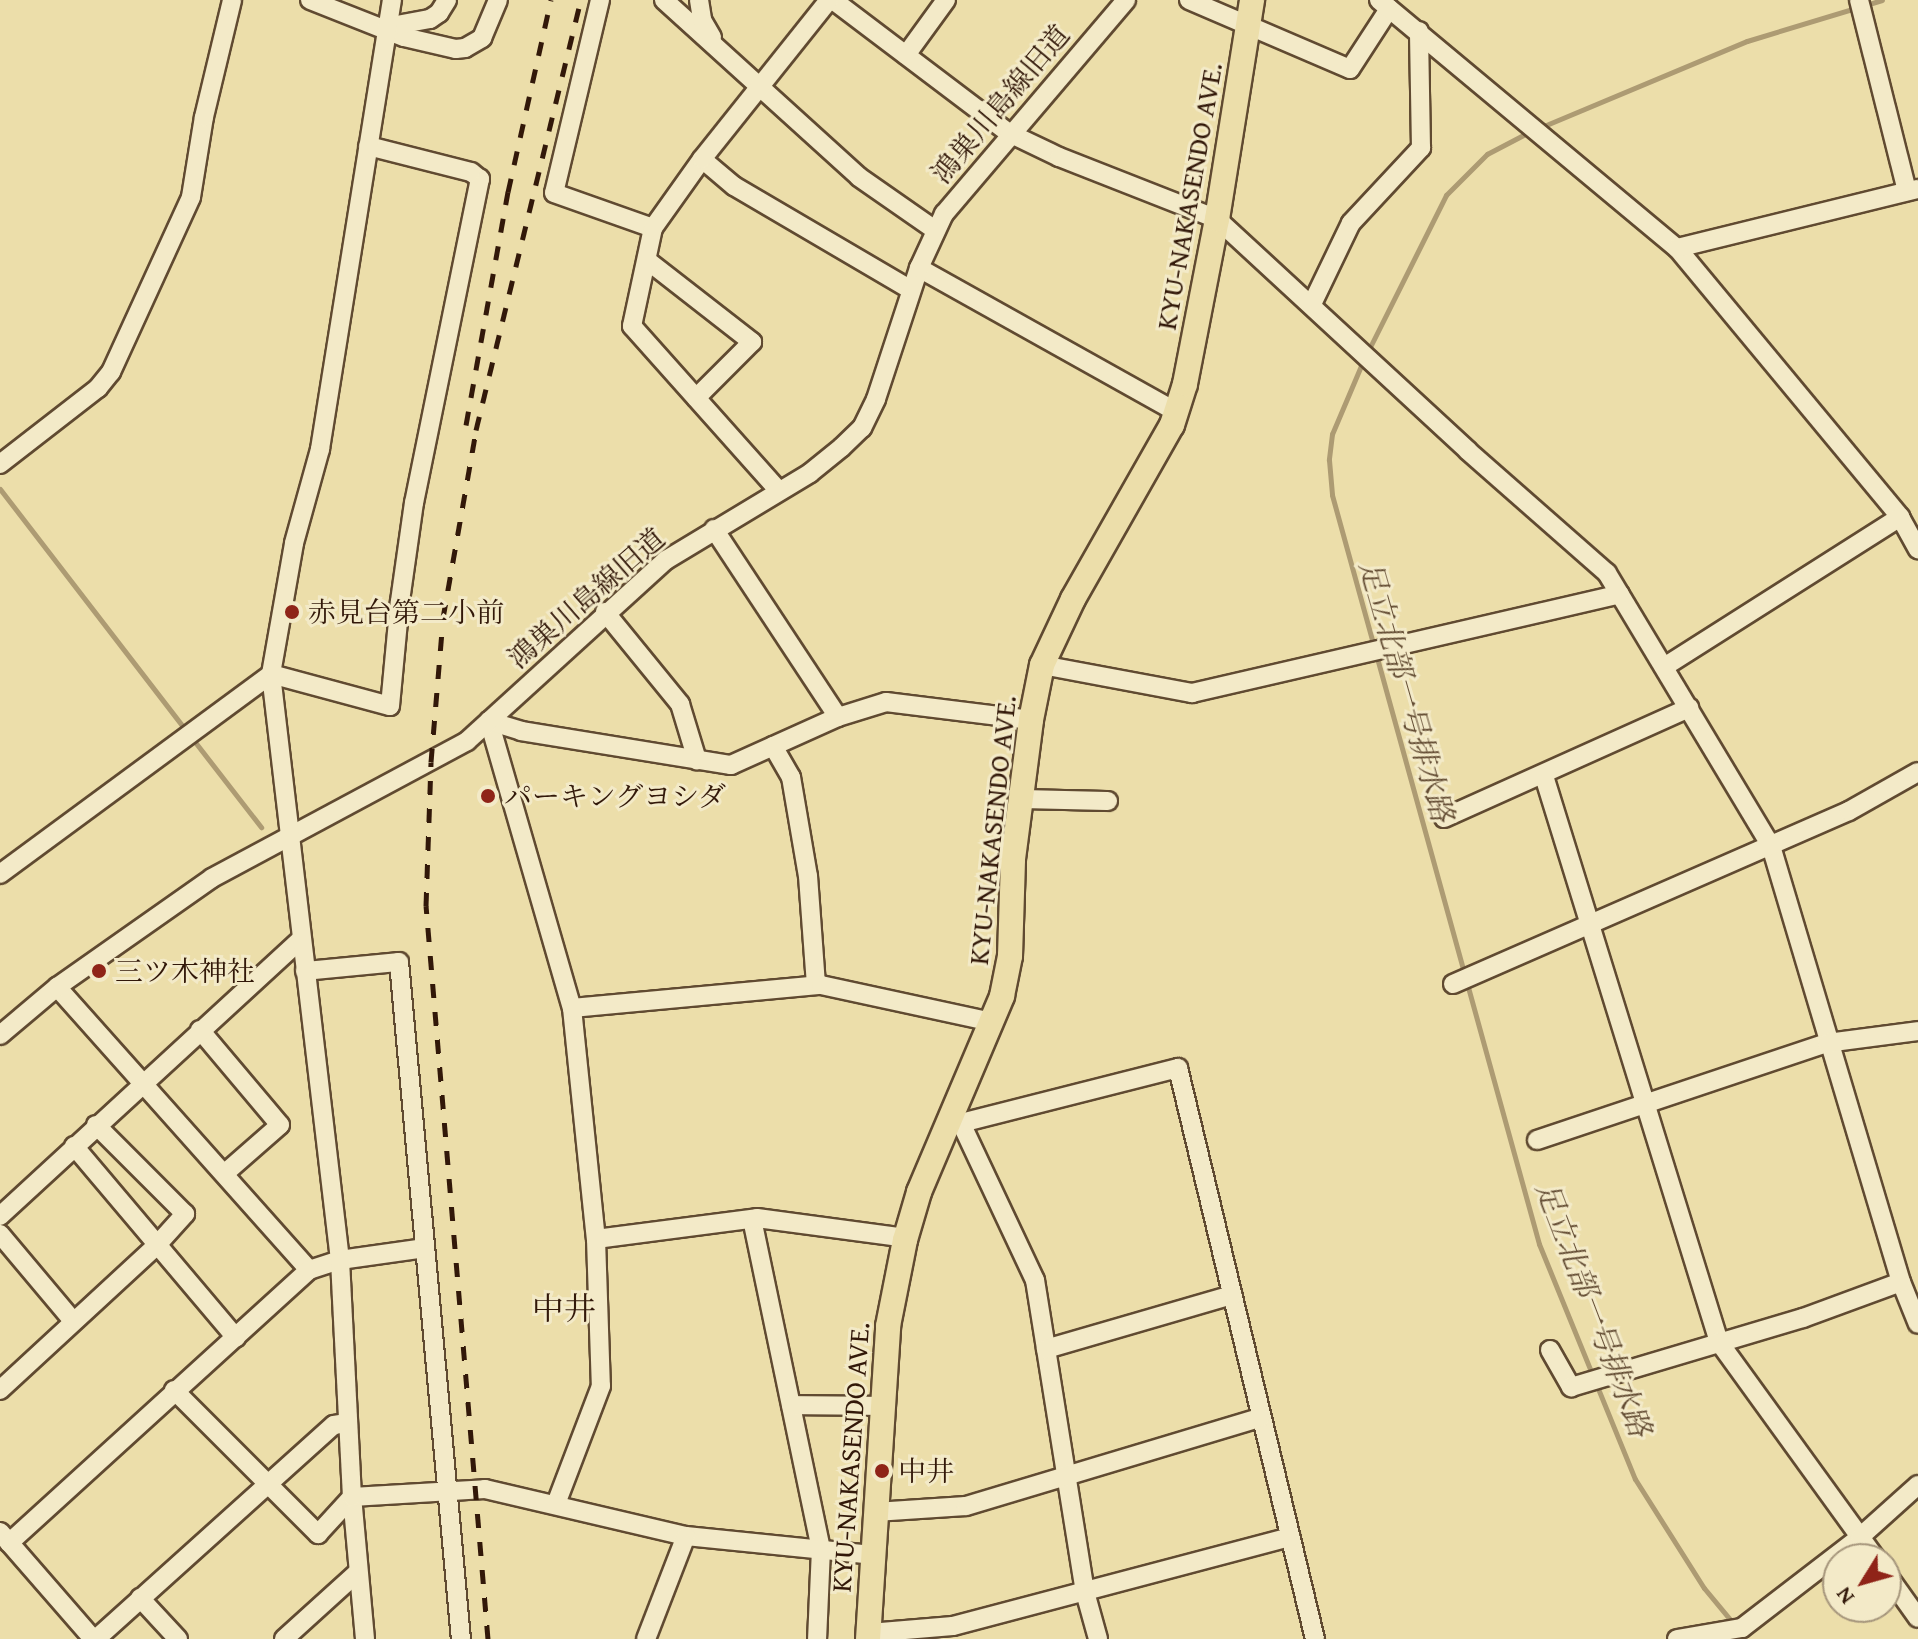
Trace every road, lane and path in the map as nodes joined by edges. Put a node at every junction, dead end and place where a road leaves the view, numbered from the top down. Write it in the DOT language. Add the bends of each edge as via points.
graph roads {
  1 [pos="232,0"];
  2 [pos="310,0"];
  3 [pos="392,0"];
  4 [pos="447,0"];
  5 [pos="498,0"];
  6 [pos="600,0"];
  7 [pos="664,0"];
  8 [pos="699,0"];
  9 [pos="831,0"];
  10 [pos="946,0"];
  11 [pos="1126,0"];
  12 [pos="1189,0"];
  13 [pos="1252,0"];
  14 [pos="1859,0"];
  15 [pos="1384,4"];
  16 [pos="386,27"];
  17 [pos="1248,27"];
  18 [pos="1419,31"];
  19 [pos="718,46"];
  20 [pos="906,55"];
  21 [pos="761,87"];
  22 [pos="1009,133"];
  23 [pos="368,146"];
  24 [pos="702,159"];
  25 [pos="1913,190"];
  26 [pos="1217,219"];
  27 [pos="653,228"];
  28 [pos="935,230"];
  29 [pos="1677,248"];
  30 [pos="648,261"];
  31 [pos="919,268"];
  32 [pos="911,290"];
  33 [pos="1312,304"];
  34 [pos="696,398"];
  35 [pos="1177,412"];
  36 [pos="0,464"];
  37 [pos="779,491"];
  38 [pos="1900,517"];
  39 [pos="714,529"];
  40 [pos="1918,549"];
  41 [pos="1620,594"];
  42 [pos="605,612"];
  43 [pos="1042,665"];
  44 [pos="1664,667"];
  45 [pos="271,674"];
  46 [pos="1689,708"];
  47 [pos="838,717"];
  48 [pos="1031,720"];
  49 [pos="489,721"];
  50 [pos="773,746"];
  51 [pos="697,760"];
  52 [pos="1918,772"];
  53 [pos="1544,776"];
  54 [pos="1021,799"];
  55 [pos="1108,801"];
  56 [pos="1444,818"];
  57 [pos="289,837"];
  58 [pos="1771,846"];
  59 [pos="0,874"];
  60 [pos="1591,925"];
  61 [pos="301,939"];
  62 [pos="305,971"];
  63 [pos="1455,984"];
  64 [pos="816,985"];
  65 [pos="57,987"];
  66 [pos="572,1008"];
  67 [pos="992,1022"];
  68 [pos="200,1030"];
  69 [pos="1918,1031"];
  70 [pos="0,1035"];
  71 [pos="1827,1043"];
  72 [pos="142,1083"];
  73 [pos="1645,1102"];
  74 [pos="956,1121"];
  75 [pos="96,1125"];
  76 [pos="1537,1140"];
  77 [pos="74,1146"];
  78 [pos="224,1174"];
  79 [pos="0,1216"];
  80 [pos="752,1219"];
  81 [pos="0,1234"];
  82 [pos="906,1238"];
  83 [pos="596,1239"];
  84 [pos="157,1245"];
  85 [pos="425,1248"];
  86 [pos="340,1260"];
  87 [pos="309,1270"];
  88 [pos="1901,1282"];
  89 [pos="1232,1295"];
  90 [pos="73,1321"];
  91 [pos="1918,1324"];
  92 [pos="236,1338"];
  93 [pos="1719,1342"];
  94 [pos="1046,1349"];
  95 [pos="1550,1350"];
  96 [pos="0,1390"];
  97 [pos="174,1390"];
  98 [pos="791,1405"];
  99 [pos="881,1406"];
  100 [pos="1260,1418"];
  101 [pos="347,1423"];
  102 [pos="1067,1478"];
  103 [pos="266,1484"];
  104 [pos="1918,1485"];
  105 [pos="447,1489"];
  106 [pos="352,1497"];
  107 [pos="556,1504"];
  108 [pos="875,1512"];
  109 [pos="686,1536"];
  110 [pos="4,1537"];
  111 [pos="1290,1537"];
  112 [pos="1860,1537"];
  113 [pos="1864,1543"];
  114 [pos="821,1549"];
  115 [pos="872,1555"];
  116 [pos="358,1572"];
  117 [pos="1085,1592"];
  118 [pos="1902,1596"];
  119 [pos="140,1598"];
  120 [pos="1918,1618"];
  121 [pos="868,1636"];
  122 [pos="94,1639"];
  123 [pos="178,1639"];
  124 [pos="284,1639"];
  125 [pos="365,1639"];
  126 [pos="461,1639"];
  127 [pos="646,1639"];
  128 [pos="817,1639"];
  129 [pos="1098,1639"];
  130 [pos="1315,1639"];
  131 [pos="1677,1639"];
  1 -- 36 [label="street" via="191,197 111,372 98,388"];
  2 -- 16 [label="street"];
  3 -- 16 [label="street"];
  4 -- 16 [label="street" via="430,19"];
  5 -- 16 [label="street" via="488,31 465,48 404,37"];
  6 -- 27 [label="street" via="554,193"];
  7 -- 19 [label="street"];
  8 -- 19 [label="street" via="702,20"];
  9 -- 20 [label="street"];
  9 -- 21 [label="street"];
  10 -- 20 [label="street"];
  11 -- 22 [label="street, 鴻巣川島線旧道"];
  12 -- 17 [label="street"];
  13 -- 17 [label="main road, KYU-NAKASENDO AVE."];
  14 -- 25 [label="street"];
  15 -- 17 [label="street" via="1350,69"];
  15 -- 18 [label="street"];
  16 -- 23 [label="street"];
  17 -- 26 [label="main road, KYU-NAKASENDO AVE."];
  18 -- 29 [label="street"];
  18 -- 33 [label="street" via="1421,148 1351,223"];
  19 -- 21 [label="street"];
  20 -- 22 [label="street"];
  21 -- 24 [label="street"];
  21 -- 28 [label="street" via="859,177"];
  22 -- 26 [label="street"];
  22 -- 28 [label="street, 鴻巣川島線旧道"];
  23 -- 45 [label="street" via="320,449 294,543"];
  23 -- 45 [label="street" via="471,172 480,179 414,503 390,706"];
  24 -- 27 [label="street"];
  24 -- 32 [label="street" via="734,186"];
  25 -- 29 [label="street"];
  26 -- 33 [label="street"];
  26 -- 35 [label="main road, KYU-NAKASENDO AVE."];
  27 -- 30 [label="street"];
  28 -- 31 [label="street, 鴻巣川島線旧道"];
  29 -- 38 [label="street"];
  30 -- 34 [label="street" via="632,326"];
  30 -- 34 [label="street" via="752,342"];
  31 -- 32 [label="street, 鴻巣川島線旧道"];
  31 -- 35 [label="street"];
  32 -- 37 [label="street, 鴻巣川島線旧道" via="862,428 810,473"];
  33 -- 41 [label="street" via="1607,573"];
  34 -- 37 [label="street"];
  35 -- 43 [label="main road, KYU-NAKASENDO AVE."];
  37 -- 39 [label="street, 鴻巣川島線旧道"];
  38 -- 40 [label="street"];
  38 -- 44 [label="street"];
  39 -- 42 [label="street, 鴻巣川島線旧道" via="666,560"];
  39 -- 47 [label="street"];
  41 -- 43 [label="street" via="1192,693"];
  41 -- 44 [label="street"];
  42 -- 49 [label="street, 鴻巣川島線旧道"];
  42 -- 51 [label="street" via="680,704"];
  43 -- 48 [label="main road, KYU-NAKASENDO AVE."];
  44 -- 46 [label="street"];
  45 -- 57 [label="street"];
  45 -- 59 [label="street"];
  46 -- 53 [label="street"];
  46 -- 58 [label="street"];
  47 -- 48 [label="street" via="886,702"];
  47 -- 50 [label="street"];
  48 -- 54 [label="main road, KYU-NAKASENDO AVE."];
  49 -- 51 [label="street"];
  49 -- 57 [label="street, 鴻巣川島線旧道" via="431,762"];
  49 -- 66 [label="street"];
  50 -- 51 [label="street" via="731,765"];
  50 -- 64 [label="street" via="791,777 808,876"];
  52 -- 58 [label="street"];
  53 -- 56 [label="street"];
  53 -- 60 [label="street"];
  54 -- 55 [label="street"];
  54 -- 67 [label="main road, KYU-NAKASENDO AVE." via="1010,956"];
  57 -- 61 [label="street"];
  57 -- 65 [label="street, 鴻巣川島線旧道" via="212,878"];
  58 -- 60 [label="street"];
  58 -- 71 [label="street"];
  60 -- 63 [label="street"];
  60 -- 73 [label="street"];
  61 -- 62 [label="street"];
  61 -- 68 [label="street"];
  62 -- 85 [label="street" via="399,962"];
  62 -- 86 [label="street"];
  64 -- 66 [label="street"];
  64 -- 67 [label="street"];
  65 -- 70 [label="street, 鴻巣川島線旧道"];
  65 -- 72 [label="street"];
  66 -- 83 [label="street"];
  67 -- 74 [label="main road, KYU-NAKASENDO AVE."];
  68 -- 72 [label="street"];
  68 -- 78 [label="street" via="280,1125"];
  69 -- 71 [label="street"];
  71 -- 73 [label="street"];
  71 -- 88 [label="street"];
  72 -- 75 [label="street"];
  72 -- 78 [label="street"];
  73 -- 76 [label="street"];
  73 -- 93 [label="street"];
  74 -- 82 [label="main road, KYU-NAKASENDO AVE." via="919,1192"];
  74 -- 89 [label="street" via="1178,1068"];
  74 -- 94 [label="street" via="1035,1280"];
  75 -- 77 [label="street"];
  75 -- 84 [label="street" via="185,1214"];
  77 -- 79 [label="street"];
  77 -- 84 [label="street"];
  78 -- 87 [label="street"];
  80 -- 82 [label="street"];
  80 -- 83 [label="street"];
  80 -- 98 [label="street"];
  81 -- 90 [label="street"];
  82 -- 99 [label="main road, KYU-NAKASENDO AVE." via="888,1326"];
  83 -- 107 [label="street" via="601,1386"];
  84 -- 90 [label="street"];
  84 -- 92 [label="street"];
  85 -- 86 [label="street"];
  85 -- 105 [label="street"];
  86 -- 87 [label="street"];
  86 -- 101 [label="street"];
  87 -- 92 [label="street"];
  88 -- 91 [label="street"];
  88 -- 93 [label="street"];
  89 -- 94 [label="street"];
  89 -- 100 [label="street"];
  90 -- 96 [label="street"];
  92 -- 97 [label="street"];
  93 -- 95 [label="street" via="1571,1387"];
  93 -- 112 [label="street"];
  94 -- 102 [label="street"];
  97 -- 103 [label="street"];
  97 -- 110 [label="street"];
  98 -- 99 [label="street"];
  98 -- 114 [label="street"];
  99 -- 108 [label="main road, KYU-NAKASENDO AVE."];
  100 -- 102 [label="street"];
  100 -- 111 [label="street"];
  101 -- 103 [label="street" via="334,1425"];
  101 -- 106 [label="street"];
  102 -- 108 [label="street" via="966,1506"];
  102 -- 117 [label="street"];
  103 -- 106 [label="street" via="318,1534"];
  103 -- 119 [label="street"];
  104 -- 112 [label="street"];
  105 -- 106 [label="street"];
  105 -- 107 [label="street" via="485,1489"];
  105 -- 126 [label="street"];
  106 -- 116 [label="street"];
  107 -- 109 [label="street"];
  108 -- 115 [label="main road, KYU-NAKASENDO AVE."];
  109 -- 114 [label="street"];
  109 -- 127 [label="street"];
  110 -- 122 [label="street"];
  111 -- 117 [label="street"];
  111 -- 130 [label="street"];
  112 -- 113 [label="street"];
  112 -- 131 [label="street" via="1742,1628"];
  114 -- 115 [label="street"];
  114 -- 128 [label="street"];
  115 -- 121 [label="main road, KYU-NAKASENDO AVE."];
  116 -- 124 [label="street"];
  116 -- 125 [label="street"];
  117 -- 121 [label="street" via="953,1626"];
  117 -- 129 [label="street"];
  118 -- 120 [label="street"];
  119 -- 122 [label="street"];
  119 -- 123 [label="street"];
}
